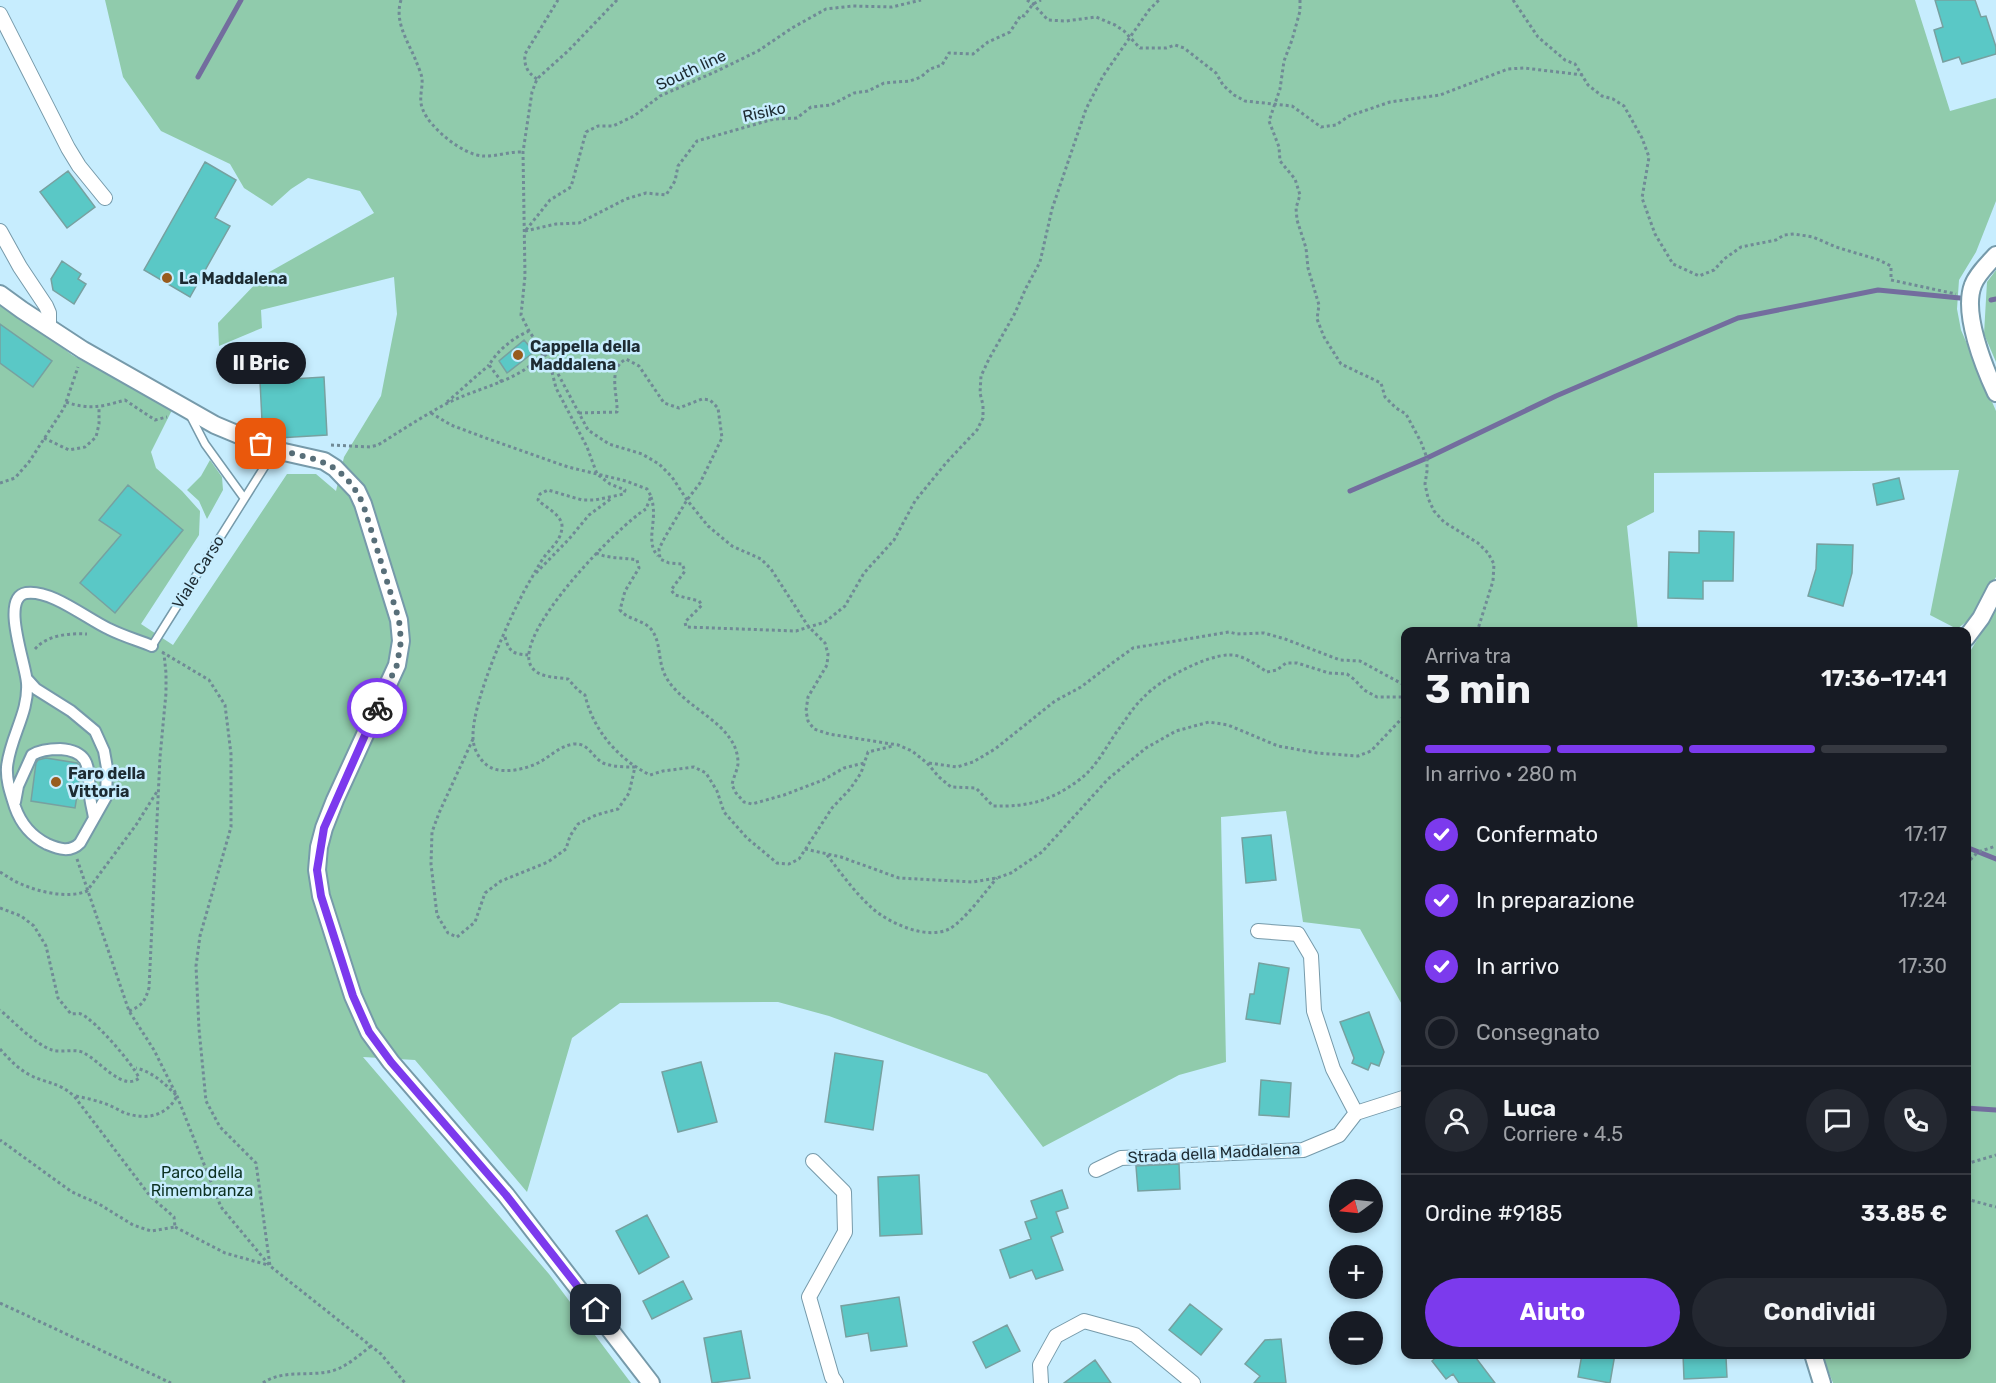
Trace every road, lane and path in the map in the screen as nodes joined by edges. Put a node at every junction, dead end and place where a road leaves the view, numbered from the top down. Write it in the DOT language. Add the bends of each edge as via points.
graph roads {
  1 [pos="401,0"];
  2 [pos="558,0"];
  3 [pos="617,0"];
  4 [pos="921,0"];
  5 [pos="1027,0"];
  6 [pos="1041,0"];
  7 [pos="1159,0"];
  8 [pos="1300,0"];
  9 [pos="1513,0"];
  10 [pos="1034,4"];
  11 [pos="0,14"];
  12 [pos="1129,38"];
  13 [pos="1583,75"];
  14 [pos="537,79"];
  15 [pos="1273,105"];
  16 [pos="523,152"];
  17 [pos="105,198"];
  18 [pos="0,231"];
  19 [pos="525,231"];
  20 [pos="1996,255"];
  21 [pos="0,294"];
  22 [pos="1970,296"];
  23 [pos="49,327"];
  24 [pos="529,331"];
  25 [pos="83,350"];
  26 [pos="544,353"];
  27 [pos="550,363"];
  28 [pos="489,365"];
  29 [pos="502,382"];
  30 [pos="1996,393"];
  31 [pos="132,395"];
  32 [pos="125,400"];
  33 [pos="66,402"];
  34 [pos="443,405"];
  35 [pos="99,407"];
  36 [pos="188,411"];
  37 [pos="431,413"];
  38 [pos="579,414"];
  39 [pos="155,420"];
  40 [pos="44,438"];
  41 [pos="328,445"];
  42 [pos="275,450"];
  43 [pos="597,474"];
  44 [pos="0,483"];
  45 [pos="651,496"];
  46 [pos="614,497"];
  47 [pos="244,498"];
  48 [pos="687,500"];
  49 [pos="596,553"];
  50 [pos="660,559"];
  51 [pos="532,577"];
  52 [pos="1996,589"];
  53 [pos="808,626"];
  54 [pos="1479,627"];
  55 [pos="1971,631"];
  56 [pos="92,634"];
  57 [pos="504,635"];
  58 [pos="152,646"];
  59 [pos="528,656"];
  60 [pos="23,665"];
  61 [pos="27,679"];
  62 [pos="1401,683"];
  63 [pos="1401,697"];
  64 [pos="1401,719"];
  65 [pos="473,739"];
  66 [pos="898,745"];
  67 [pos="864,763"];
  68 [pos="927,763"];
  69 [pos="635,767"];
  70 [pos="159,789"];
  71 [pos="14,804"];
  72 [pos="94,818"];
  73 [pos="1996,846"];
  74 [pos="74,849"];
  75 [pos="805,849"];
  76 [pos="826,854"];
  77 [pos="1971,859"];
  78 [pos="0,872"];
  79 [pos="997,878"];
  80 [pos="87,891"];
  81 [pos="0,908"];
  82 [pos="1258,931"];
  83 [pos="0,1010"];
  84 [pos="129,1011"];
  85 [pos="0,1049"];
  86 [pos="135,1068"];
  87 [pos="74,1096"];
  88 [pos="177,1096"];
  89 [pos="1401,1099"];
  90 [pos="1356,1113"];
  91 [pos="0,1140"];
  92 [pos="1996,1155"];
  93 [pos="813,1161"];
  94 [pos="1971,1162"];
  95 [pos="1096,1170"];
  96 [pos="1971,1200"];
  97 [pos="1996,1207"];
  98 [pos="175,1227"];
  99 [pos="270,1266"];
  100 [pos="0,1303"];
  101 [pos="371,1346"];
  102 [pos="1815,1359"];
  103 [pos="171,1383"];
  104 [pos="263,1383"];
  105 [pos="405,1383"];
  106 [pos="651,1383"];
  107 [pos="836,1383"];
  108 [pos="1041,1383"];
  109 [pos="1193,1383"];
  110 [pos="1822,1383"];
  1 -- 16 [label="path" via="402,31 422,78 420,96 430,122 470,153 483,156"];
  2 -- 14 [label="path" via="525,54 524,64"];
  3 -- 14 [label="path"];
  4 -- 19 [label="path, South line" via="892,7 826,9 758,51 660,96 634,116 586,132 571,187 550,200"];
  5 -- 10 [label="path"];
  6 -- 10 [label="path, Risiko"];
  7 -- 12 [label="path"];
  8 -- 15 [label="path"];
  9 -- 13 [label="path" via="1538,37 1575,64"];
  10 -- 12 [label="path" via="1048,20 1096,17 1115,25"];
  10 -- 19 [label="path, Risiko" via="1010,32 973,54 949,53 942,65 921,77 884,83 831,105 811,107 797,118 774,119 697,141 678,166 666,195 646,193 579,223"];
  11 -- 17 [label="street" via="68,148"];
  12 -- 15 [label="path" via="1140,48 1184,48 1216,73 1234,95"];
  12 -- 53 [label="path" via="1086,109 1052,208 1040,262 981,376 983,418 977,430 915,501 894,540 864,573 845,606 825,622"];
  13 -- 15 [label="path" via="1508,69 1440,95 1390,102 1321,127 1292,106"];
  13 -- 22 [label="path" via="1588,85 1602,96 1624,106 1642,138 1649,157 1642,198 1662,249 1680,268 1699,276 1714,270 1741,247 1794,234 1879,260 1891,266 1891,280"];
  14 -- 16 [label="path"];
  15 -- 54 [label="path" via="1269,121 1280,160 1295,179 1300,195 1296,220 1306,248 1323,338 1341,364 1381,383 1385,397 1406,414 1427,458 1425,484 1434,511 1444,522 1478,543 1494,564 1493,581"];
  16 -- 19 [label="path"];
  18 -- 23 [label="street" via="46,306"];
  19 -- 24 [label="path" via="521,315"];
  20 -- 22 [label="street" via="1974,282"];
  21 -- 23 [label="street"];
  22 -- 30 [label="street" via="1973,324"];
  23 -- 25 [label="street"];
  24 -- 26 [label="path"];
  24 -- 28 [label="path" via="496,354"];
  25 -- 33 [label="path"];
  25 -- 36 [label="street"];
  26 -- 27 [label="path"];
  26 -- 29 [label="path"];
  27 -- 38 [label="path"];
  27 -- 43 [label="path" via="556,388"];
  28 -- 29 [label="path"];
  28 -- 34 [label="path"];
  29 -- 34 [label="path"];
  31 -- 32 [label="path"];
  32 -- 35 [label="path"];
  32 -- 39 [label="path"];
  33 -- 35 [label="path" via="81,408"];
  33 -- 40 [label="path"];
  34 -- 37 [label="path"];
  35 -- 40 [label="path" via="96,437 85,447 69,450"];
  36 -- 42 [label="street"];
  36 -- 47 [label="lane" via="205,444"];
  37 -- 41 [label="path" via="378,445"];
  37 -- 43 [label="path" via="483,437"];
  38 -- 48 [label="path" via="598,438 659,464"];
  38 -- 48 [label="path" via="617,412 615,375 619,364 627,359 639,366 664,403 679,408 710,400 718,408 722,438"];
  40 -- 44 [label="path" via="15,478"];
  42 -- 47 [label="lane, Viale Carso"];
  42 -- 106 [label="street" via="324,462 345,475 357,491 399,620 397,665 335,800 319,847 321,896 353,996 369,1032 391,1062 506,1195"];
  43 -- 45 [label="path" via="647,489"];
  43 -- 46 [label="path" via="624,490 624,494"];
  45 -- 49 [label="path" via="646,509"];
  45 -- 50 [label="path" via="655,507 650,541"];
  46 -- 51 [label="path" via="589,515"];
  46 -- 51 [label="path" via="582,500 548,490 540,494 538,500 558,516 562,525 558,541"];
  47 -- 58 [label="lane, Viale Carso"];
  48 -- 50 [label="path" via="664,537"];
  48 -- 53 [label="path" via="722,538 761,559 771,569"];
  49 -- 59 [label="path" via="548,612"];
  49 -- 67 [label="path" via="607,558 637,560 639,568 625,591 620,610 652,630 665,675 676,693 730,736 739,765 732,784 744,802 752,804 784,795"];
  50 -- 53 [label="path" via="682,564 685,572 671,590 675,595 702,605 688,617 686,627 779,632"];
  51 -- 57 [label="path"];
  52 -- 55 [label="street"];
  53 -- 66 [label="path" via="825,643 828,654 827,665 808,697 806,711 814,729"];
  56 -- 60 [label="path" via="51,638 37,646"];
  57 -- 59 [label="path" via="508,649"];
  57 -- 65 [label="path" via="475,718"];
  58 -- 60 [label="street" via="109,629 51,596 26,592 15,599 10,612"];
  59 -- 69 [label="path" via="530,666 538,674 568,679 585,694 593,721 620,756"];
  60 -- 61 [label="street"];
  61 -- 71 [label="street" via="26,708 7,768"];
  61 -- 72 [label="street" via="71,711 100,739 108,783 106,797"];
  62 -- 68 [label="path" via="1360,661 1340,660 1264,633 1229,632 1153,644 1133,648 973,762 957,767"];
  63 -- 68 [label="path" via="1377,697 1347,674 1297,663 1286,663 1267,672 1230,654 1197,663 1145,695 1080,780 1043,801 1018,807 993,806 976,788 951,787"];
  64 -- 79 [label="path" via="1371,751 1358,756 1278,746 1227,724 1209,722 1176,730 1108,779 1042,852"];
  65 -- 69 [label="path" via="478,758 492,768 509,772 538,763 556,750 574,744 586,746 602,762"];
  65 -- 69 [label="path" via="432,832 437,915 448,933 457,937 475,922 486,893 501,881 548,862 566,849 578,824 596,814 618,809 629,794"];
  66 -- 67 [label="path" via="868,752"];
  66 -- 68 [label="path"];
  67 -- 75 [label="path" via="861,773"];
  69 -- 75 [label="path" via="650,775 694,766 706,773 724,812 777,863 789,864"];
  70 -- 80 [label="path"];
  70 -- 84 [label="path" via="149,988 145,1001"];
  70 -- 99 [label="path" via="166,673 163,653 209,680 225,705 231,754 231,827 200,936 196,966 199,1029 206,1101 220,1127 256,1163"];
  71 -- 72 [label="street" via="32,755 64,750 84,757 88,765"];
  71 -- 74 [label="street" via="22,822 37,839 65,850"];
  72 -- 74 [label="street"];
  73 -- 77 [label="path"];
  74 -- 80 [label="path"];
  75 -- 76 [label="path"];
  76 -- 79 [label="path" via="899,878 973,882"];
  76 -- 79 [label="path" via="873,909 915,932 949,929"];
  78 -- 80 [label="path" via="21,885 48,892"];
  80 -- 84 [label="path"];
  81 -- 86 [label="path" via="34,926 46,946 58,998 71,1014 80,1014 100,1028"];
  82 -- 90 [label="street" via="1298,934 1311,956 1314,1011 1333,1069"];
  83 -- 86 [label="path" via="51,1050 82,1052 124,1083 139,1077"];
  84 -- 88 [label="path"];
  85 -- 87 [label="path" via="18,1068 63,1086"];
  86 -- 88 [label="path" via="146,1070"];
  87 -- 88 [label="path" via="143,1117 166,1111"];
  87 -- 98 [label="path" via="150,1196 174,1217"];
  88 -- 99 [label="path" via="221,1207"];
  89 -- 90 [label="street"];
  90 -- 95 [label="street, Strada della Maddalena" via="1339,1135 1303,1150 1121,1158"];
  91 -- 98 [label="path" via="72,1192 133,1225 151,1231"];
  92 -- 94 [label="path"];
  93 -- 107 [label="street" via="844,1192 845,1232 809,1297"];
  96 -- 97 [label="path"];
  98 -- 99 [label="path" via="225,1253"];
  99 -- 101 [label="path"];
  100 -- 103 [label="path"];
  101 -- 104 [label="path" via="329,1372 277,1376"];
  101 -- 105 [label="path"];
  102 -- 110 [label="street"];
  108 -- 109 [label="street" via="1040,1365 1056,1336 1084,1321 1135,1335"];
}
